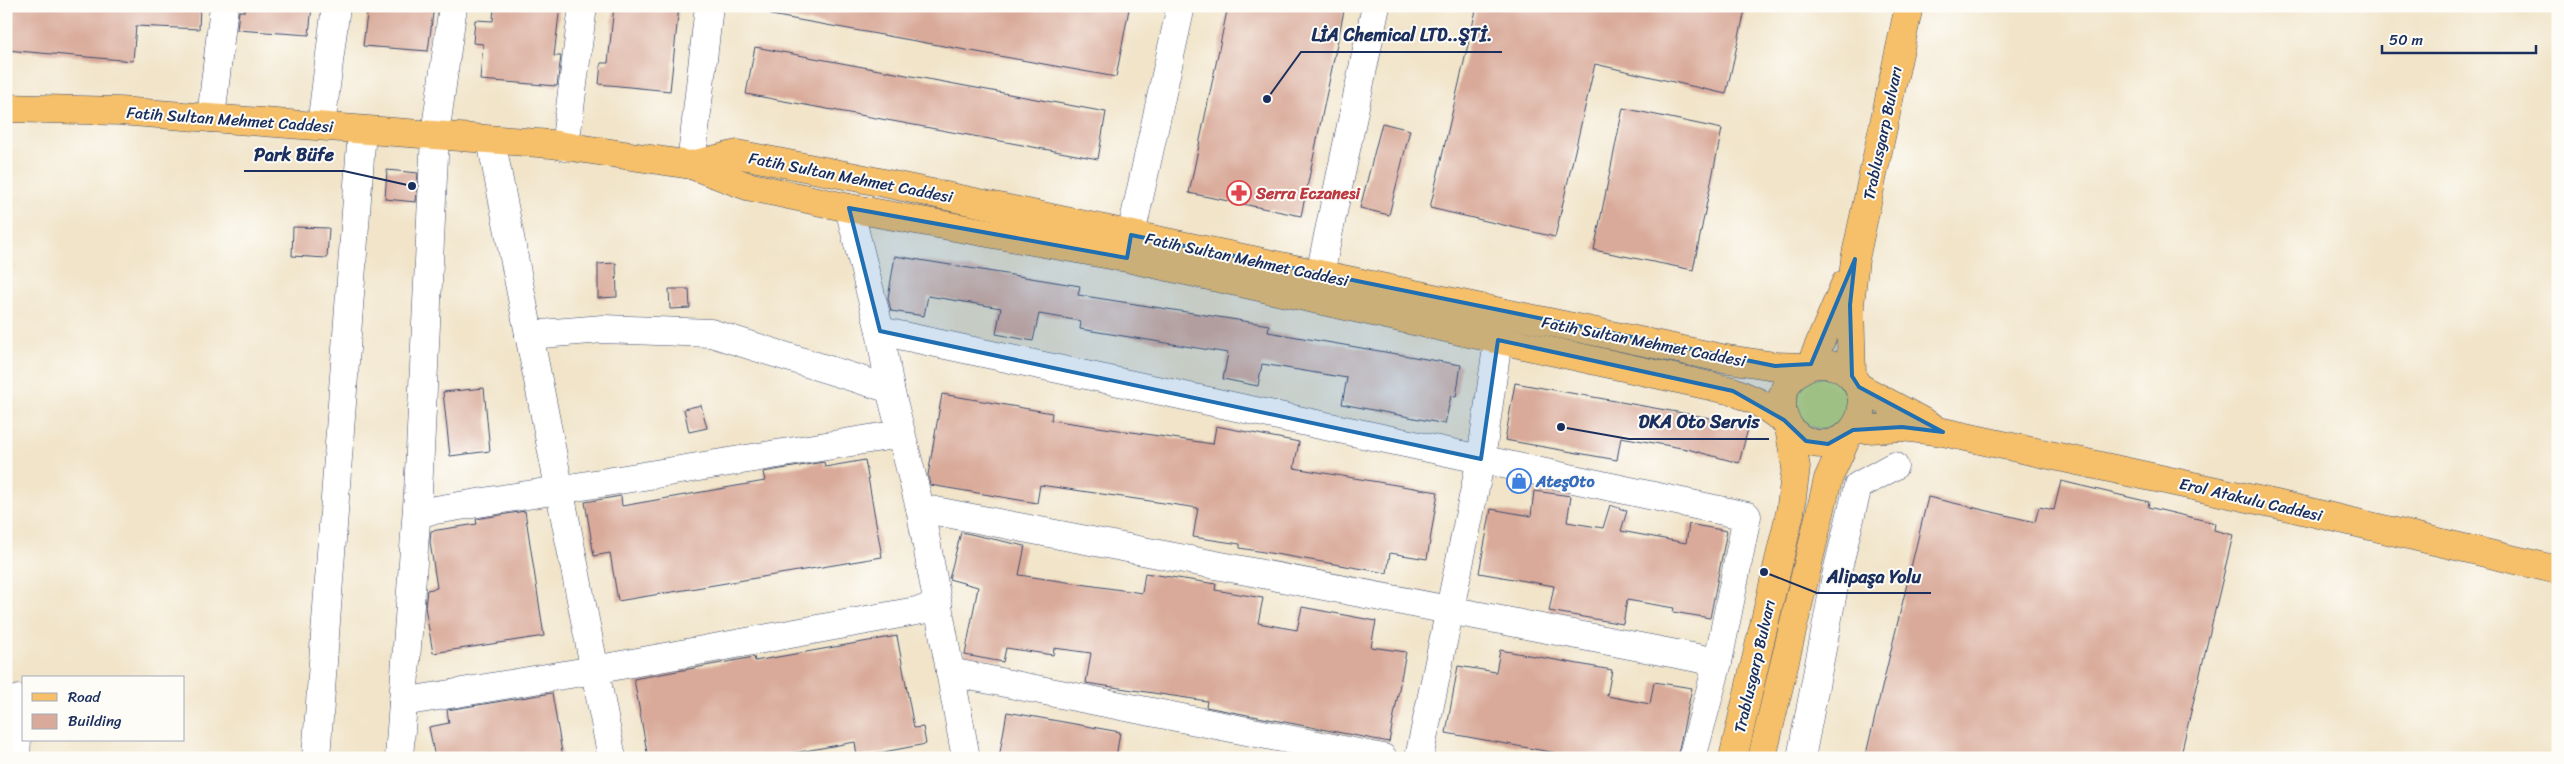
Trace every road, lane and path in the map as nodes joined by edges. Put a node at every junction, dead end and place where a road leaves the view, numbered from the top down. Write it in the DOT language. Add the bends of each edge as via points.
graph roads {
  1 [pos="224,6"];
  2 [pos="336,6"];
  3 [pos="453,6"];
  4 [pos="583,6"];
  5 [pos="709,6"];
  6 [pos="1181,6"];
  7 [pos="1376,6"];
  8 [pos="1909,6"];
  9 [pos="6,108"];
  10 [pos="211,118"];
  11 [pos="321,126"];
  12 [pos="362,130"];
  13 [pos="435,135"];
  14 [pos="491,140"];
  15 [pos="566,147"];
  16 [pos="691,165"];
  17 [pos="855,177"];
  18 [pos="849,208"];
  19 [pos="1129,246"];
  20 [pos="1855,259"];
  21 [pos="1320,274"];
  22 [pos="1502,312"];
  23 [pos="880,331"];
  24 [pos="529,335"];
  25 [pos="1498,340"];
  26 [pos="1808,366"];
  27 [pos="1855,381"];
  28 [pos="890,389"];
  29 [pos="1787,424"];
  30 [pos="1850,432"];
  31 [pos="1943,432"];
  32 [pos="900,434"];
  33 [pos="1481,459"];
  34 [pos="1894,466"];
  35 [pos="559,488"];
  36 [pos="920,508"];
  37 [pos="417,513"];
  38 [pos="2558,570"];
  39 [pos="938,607"];
  40 [pos="1449,610"];
  41 [pos="1718,662"];
  42 [pos="594,670"];
  43 [pos="950,672"];
  44 [pos="19,698"];
  45 [pos="403,702"];
  46 [pos="16,758"];
  47 [pos="316,758"];
  48 [pos="398,758"];
  49 [pos="612,758"];
  50 [pos="966,758"];
  51 [pos="1384,758"];
  52 [pos="1419,758"];
  53 [pos="1692,758"];
  54 [pos="1733,758"];
  55 [pos="1762,758"];
  56 [pos="1801,758"];
  1 -- 10 [label="street"];
  2 -- 11 [label="street"];
  3 -- 13 [label="street"];
  4 -- 15 [label="street"];
  5 -- 16 [label="street"];
  6 -- 19 [label="street"];
  7 -- 21 [label="street"];
  8 -- 20 [label="main road, Trablusgarp Bulvarı"];
  9 -- 10 [label="main road, Fatih Sultan Mehmet Caddesi" via="119,111"];
  10 -- 11 [label="main road, Fatih Sultan Mehmet Caddesi"];
  11 -- 12 [label="main road, Fatih Sultan Mehmet Caddesi"];
  12 -- 13 [label="main road, Fatih Sultan Mehmet Caddesi"];
  12 -- 47 [label="street"];
  13 -- 14 [label="main road, Fatih Sultan Mehmet Caddesi"];
  13 -- 37 [label="street"];
  14 -- 15 [label="main road, Fatih Sultan Mehmet Caddesi"];
  14 -- 24 [label="street"];
  15 -- 16 [label="main road, Fatih Sultan Mehmet Caddesi"];
  16 -- 17 [label="main road, Fatih Sultan Mehmet Caddesi" via="737,154"];
  16 -- 18 [label="main road, Fatih Sultan Mehmet Caddesi" via="747,186"];
  17 -- 18 [label="main road"];
  17 -- 19 [label="main road, Fatih Sultan Mehmet Caddesi"];
  18 -- 19 [label="main road, Fatih Sultan Mehmet Caddesi"];
  18 -- 23 [label="street"];
  19 -- 21 [label="main road, Fatih Sultan Mehmet Caddesi"];
  19 -- 25 [label="main road, Fatih Sultan Mehmet Caddesi"];
  20 -- 26 [label="main road, Trablusgarp Bulvarı"];
  20 -- 27 [label="main road, Trablusgarp Bulvarı" via="1850,305"];
  21 -- 22 [label="main road, Fatih Sultan Mehmet Caddesi"];
  22 -- 25 [label="main road"];
  22 -- 26 [label="main road, Fatih Sultan Mehmet Caddesi" via="1721,358 1775,366"];
  23 -- 28 [label="street"];
  23 -- 33 [label="street"];
  24 -- 28 [label="street" via="603,330 712,333"];
  24 -- 35 [label="street"];
  25 -- 29 [label="main road, Fatih Sultan Mehmet Caddesi" via="1733,391 1758,402"];
  25 -- 33 [label="street"];
  26 -- 27 [label="main road" via="1833,365"];
  26 -- 29 [label="main road" via="1786,383 1781,408"];
  27 -- 30 [label="main road" via="1862,409"];
  27 -- 31 [label="main road"];
  28 -- 32 [label="street"];
  29 -- 30 [label="main road" via="1806,441 1817,444 1838,441"];
  29 -- 54 [label="main road, Trablusgarp Bulvarı" via="1796,468 1790,513"];
  30 -- 31 [label="main road" via="1902,428"];
  30 -- 55 [label="main road, Trablusgarp Bulvarı" via="1828,479"];
  31 -- 38 [label="main road, Erol Atakulu Caddesi" via="2276,504"];
  32 -- 35 [label="street"];
  32 -- 36 [label="street"];
  33 -- 40 [label="street"];
  33 -- 41 [label="street" via="1747,516"];
  34 -- 56 [label="street" via="1858,486 1836,576"];
  35 -- 37 [label="street"];
  35 -- 42 [label="street"];
  36 -- 39 [label="street"];
  36 -- 40 [label="street"];
  37 -- 45 [label="street"];
  39 -- 42 [label="street"];
  39 -- 43 [label="street"];
  40 -- 41 [label="street"];
  40 -- 52 [label="street"];
  41 -- 53 [label="street"];
  42 -- 45 [label="street"];
  42 -- 49 [label="street"];
  43 -- 50 [label="street"];
  43 -- 51 [label="street"];
  44 -- 46 [label="street"];
  45 -- 48 [label="street"];
}
